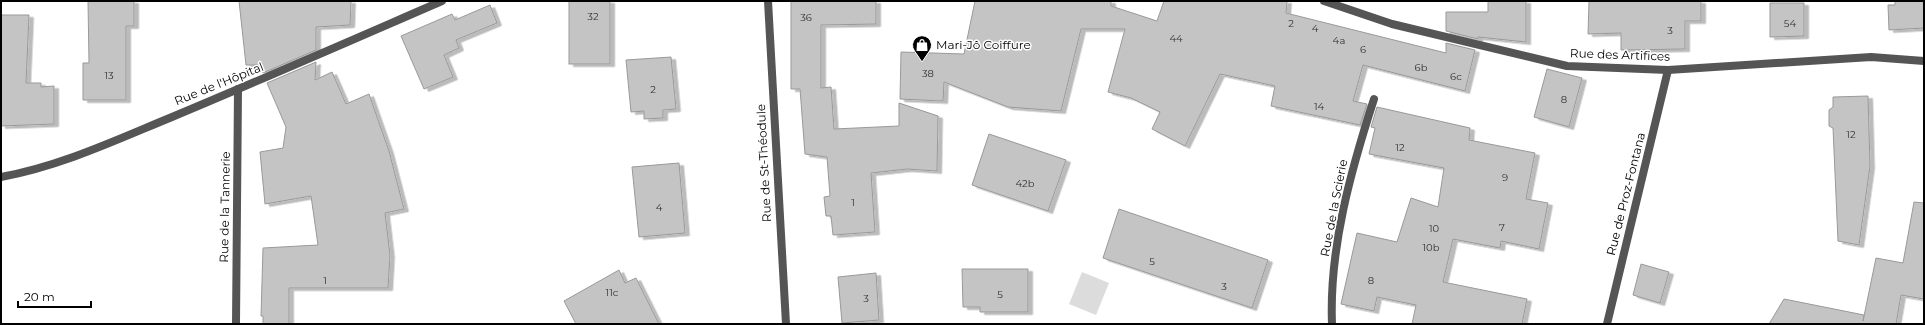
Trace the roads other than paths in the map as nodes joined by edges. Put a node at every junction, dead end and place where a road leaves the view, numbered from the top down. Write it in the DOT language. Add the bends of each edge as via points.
graph roads {
  1 [pos="442,1"];
  2 [pos="768,1"];
  3 [pos="1324,1"];
  4 [pos="1924,61"];
  5 [pos="1668,70"];
  6 [pos="238,89"];
  7 [pos="1374,99"];
  8 [pos="1,177"];
  9 [pos="236,324"];
  10 [pos="786,324"];
  11 [pos="1332,324"];
  12 [pos="1607,324"];
  1 -- 6 [label="street, Rue de l'Hôpital"];
  2 -- 10 [label="street, Rue de St-Théodule"];
  3 -- 5 [label="street, Rue des Artifices" via="1392,24 1567,66"];
  4 -- 5 [label="street, Rue des Artifices" via="1871,57"];
  5 -- 12 [label="street, Rue de Proz-Fontana"];
  6 -- 8 [label="street, Rue de l'Hôpital" via="60,162"];
  6 -- 9 [label="street, Rue de la Tannerie"];
  7 -- 11 [label="street, Rue de la Scierie" via="1359,146 1342,218 1331,293"];
}
